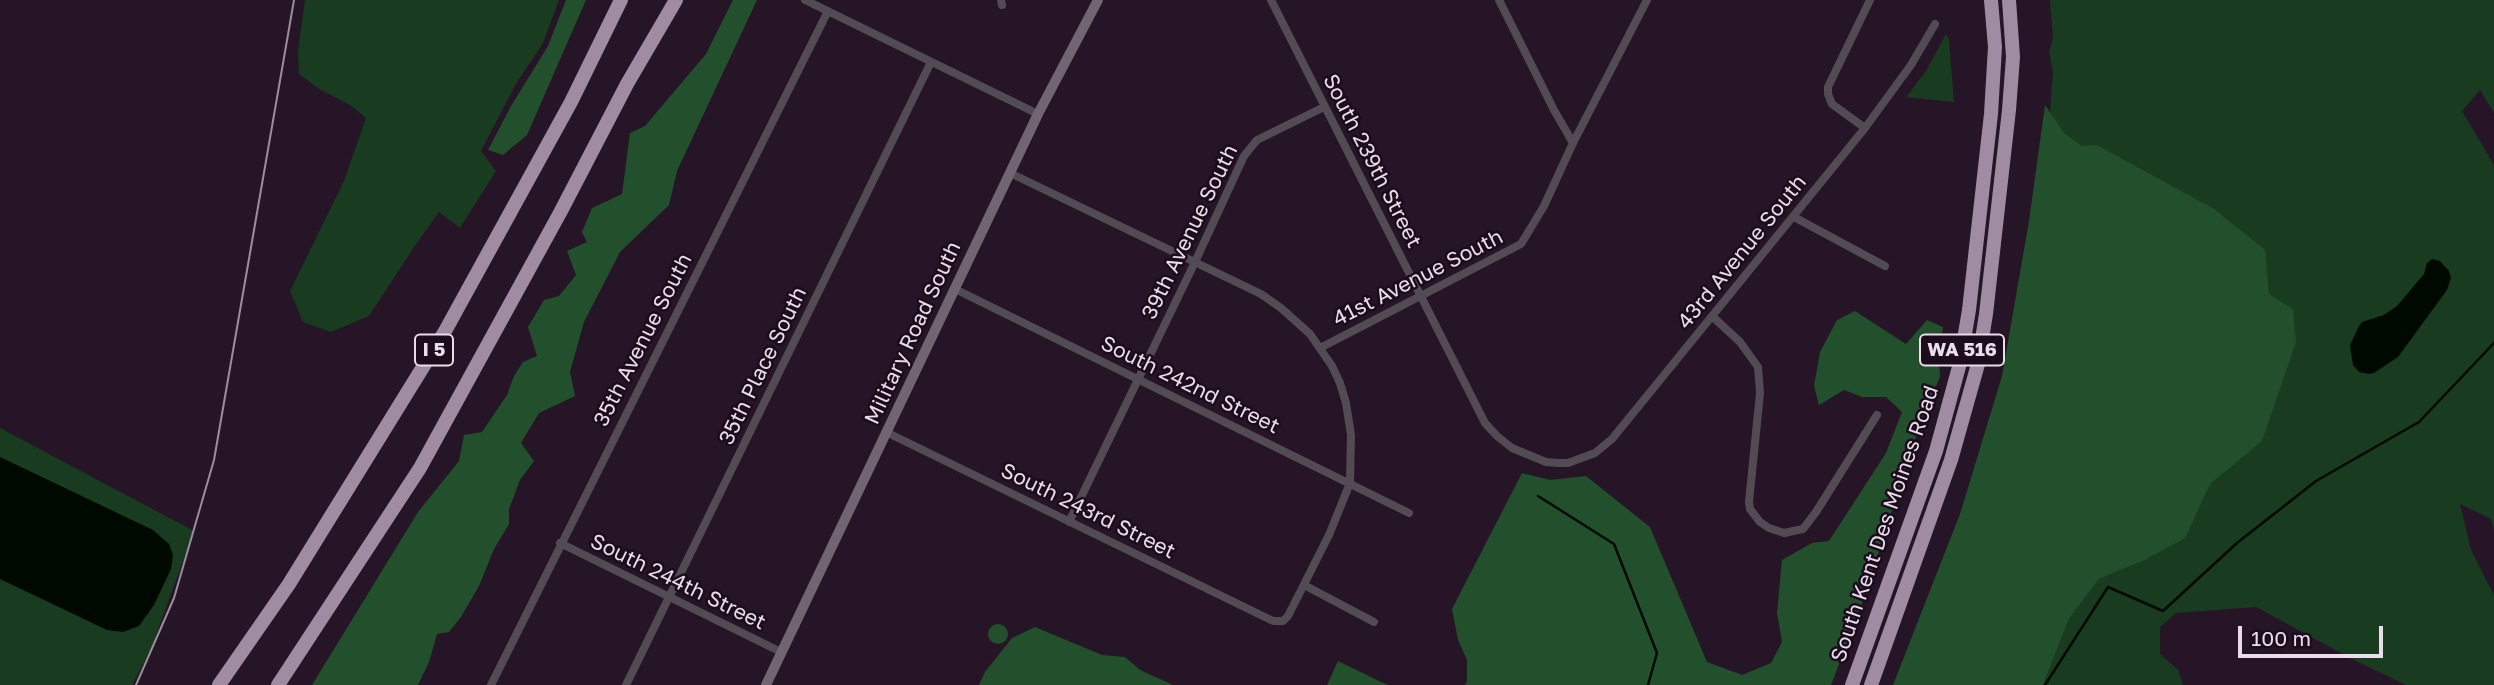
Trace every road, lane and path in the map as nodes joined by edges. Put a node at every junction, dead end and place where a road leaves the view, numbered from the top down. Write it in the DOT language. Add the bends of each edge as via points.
graph roads {
  1 [pos="621,0"];
  2 [pos="666,0"];
  3 [pos="676,0"];
  4 [pos="805,0"];
  5 [pos="1098,0"];
  6 [pos="1271,0"];
  7 [pos="1499,0"];
  8 [pos="1647,0"];
  9 [pos="1870,0"];
  10 [pos="1991,0"];
  11 [pos="2009,0"];
  12 [pos="828,11"];
  13 [pos="1935,24"];
  14 [pos="931,62"];
  15 [pos="627,84"];
  16 [pos="1324,107"];
  17 [pos="1038,114"];
  18 [pos="1865,128"];
  19 [pos="1573,143"];
  20 [pos="1010,173"];
  21 [pos="1794,217"];
  22 [pos="1195,262"];
  23 [pos="1885,266"];
  24 [pos="955,289"];
  25 [pos="1422,295"];
  26 [pos="1712,316"];
  27 [pos="1320,348"];
  28 [pos="1138,378"];
  29 [pos="1877,415"];
  30 [pos="888,433"];
  31 [pos="1546,462"];
  32 [pos="1350,483"];
  33 [pos="1409,513"];
  34 [pos="1069,522"];
  35 [pos="560,543"];
  36 [pos="1304,585"];
  37 [pos="669,597"];
  38 [pos="1273,621"];
  39 [pos="1374,622"];
  40 [pos="782,652"];
  41 [pos="219,685"];
  42 [pos="278,685"];
  43 [pos="491,685"];
  44 [pos="626,685"];
  45 [pos="766,685"];
  46 [pos="1852,685"];
  47 [pos="1871,685"];
  1 -- 41 [label="highway, I 5" via="571,102 444,333 289,584"];
  2 -- 15 [label="highway, I 5"];
  3 -- 15 [label="highway"];
  4 -- 12 [label="street"];
  5 -- 17 [label="main road, Military Road South"];
  6 -- 16 [label="street, South 239th Street"];
  7 -- 19 [label="street"];
  8 -- 19 [label="street, 41st Avenue South"];
  9 -- 18 [label="street" via="1828,87 1832,104"];
  10 -- 46 [label="highway, South Kent Des Moines Road / WA 516" via="1991,114 1960,363 1936,451"];
  11 -- 47 [label="highway, South Kent Des Moines Road / WA 516" via="2009,110 1978,364 1951,460"];
  12 -- 14 [label="street"];
  12 -- 35 [label="street, 35th Avenue South"];
  13 -- 18 [label="street, 43rd Avenue South"];
  14 -- 17 [label="street"];
  14 -- 37 [label="street, 35th Place South"];
  15 -- 42 [label="highway, I 5" via="420,468"];
  16 -- 22 [label="street, 39th Avenue South" via="1268,133 1249,148"];
  16 -- 25 [label="street, South 239th Street"];
  17 -- 20 [label="main road, Military Road South"];
  18 -- 21 [label="street, 43rd Avenue South"];
  19 -- 25 [label="street, 41st Avenue South" via="1521,244"];
  20 -- 22 [label="street"];
  20 -- 24 [label="main road, Military Road South"];
  21 -- 23 [label="street"];
  21 -- 26 [label="street, 43rd Avenue South"];
  22 -- 27 [label="street" via="1272,301 1298,321"];
  22 -- 28 [label="street, 39th Avenue South"];
  24 -- 28 [label="street, South 242nd Street"];
  24 -- 30 [label="main road, Military Road South"];
  25 -- 27 [label="street, 41st Avenue South"];
  25 -- 31 [label="street, South 239th Street" via="1485,423 1512,448"];
  26 -- 29 [label="street" via="1758,367 1749,502 1760,523 1784,533 1803,528"];
  26 -- 31 [label="street, 43rd Avenue South" via="1603,448 1568,463"];
  27 -- 32 [label="street, 41st Avenue South" via="1346,402 1352,452"];
  28 -- 32 [label="street, South 242nd Street"];
  28 -- 34 [label="street, 39th Avenue South"];
  30 -- 34 [label="street, South 243rd Street"];
  30 -- 40 [label="main road, Military Road South"];
  32 -- 33 [label="street, South 242nd Street"];
  32 -- 36 [label="street, 41st Avenue South"];
  34 -- 38 [label="street, South 243rd Street"];
  35 -- 37 [label="street, South 244th Street"];
  35 -- 43 [label="street, 35th Avenue South"];
  36 -- 38 [label="street, 41st Avenue South" via="1286,619"];
  36 -- 39 [label="street"];
  37 -- 40 [label="street, South 244th Street"];
  37 -- 44 [label="street, 35th Place South"];
  40 -- 45 [label="main road, Military Road South"];
}
